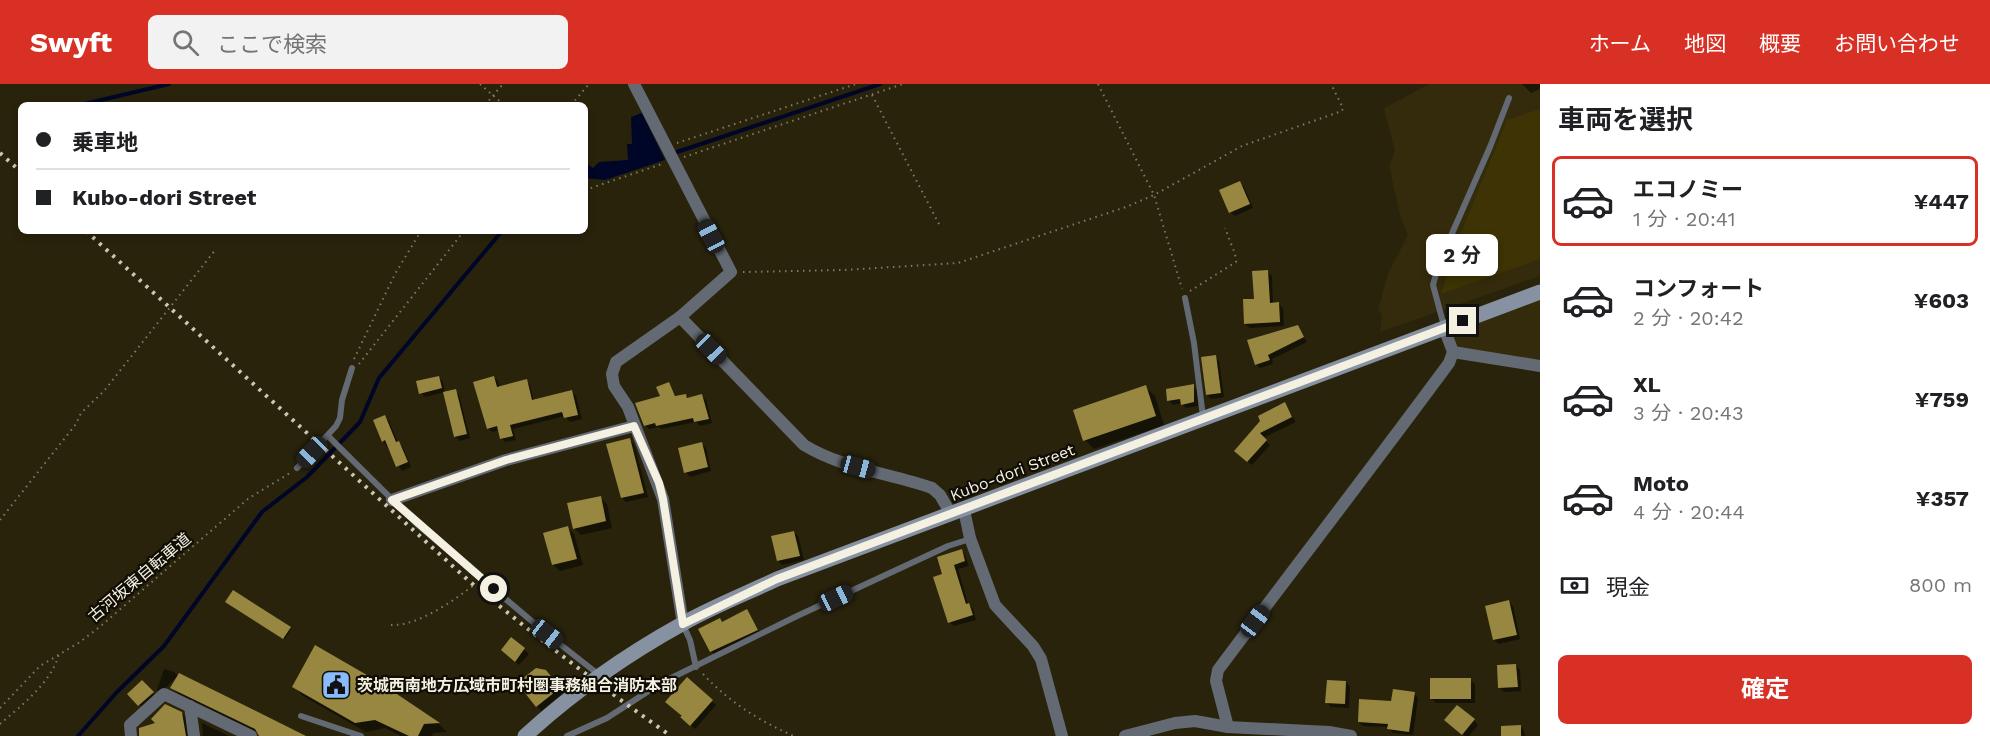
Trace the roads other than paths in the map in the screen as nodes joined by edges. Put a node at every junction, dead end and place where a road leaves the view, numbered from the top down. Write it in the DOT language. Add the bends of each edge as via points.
graph roads {
  1 [pos="634,84"];
  2 [pos="1509,98"];
  3 [pos="1540,292"];
  4 [pos="1185,298"];
  5 [pos="680,317"];
  6 [pos="1444,328"];
  7 [pos="1453,352"];
  8 [pos="1540,366"];
  9 [pos="352,368"];
  10 [pos="1203,417"];
  11 [pos="634,426"];
  12 [pos="329,438"];
  13 [pos="297,468"];
  14 [pos="392,500"];
  15 [pos="958,512"];
  16 [pos="970,538"];
  17 [pos="683,624"];
  18 [pos="696,667"];
  19 [pos="601,676"];
  20 [pos="190,706"];
  21 [pos="301,716"];
  22 [pos="1228,727"];
  23 [pos="132,736"];
  24 [pos="194,736"];
  25 [pos="251,736"];
  26 [pos="361,736"];
  27 [pos="525,736"];
  28 [pos="567,736"];
  29 [pos="1062,736"];
  30 [pos="1125,736"];
  31 [pos="1351,736"];
  1 -- 5 [label="street" via="731,272"];
  2 -- 6 [label="lane" via="1438,263 1433,285"];
  3 -- 6 [label="street, Kubo-dori Street"];
  4 -- 10 [label="lane"];
  5 -- 11 [label="street" via="616,362 614,386 628,407"];
  5 -- 15 [label="street" via="804,445 838,462 932,488"];
  6 -- 7 [label="street"];
  6 -- 10 [label="street, Kubo-dori Street"];
  7 -- 8 [label="street"];
  7 -- 22 [label="street" via="1449,363 1374,465 1218,670 1216,681"];
  9 -- 12 [label="lane" via="340,418"];
  10 -- 15 [label="street, Kubo-dori Street"];
  11 -- 14 [label="street" via="506,460"];
  11 -- 17 [label="street" via="663,499"];
  12 -- 13 [label="lane"];
  12 -- 14 [label="lane"];
  14 -- 19 [label="lane"];
  15 -- 16 [label="street"];
  15 -- 17 [label="street, Kubo-dori Street" via="777,579"];
  16 -- 18 [label="lane" via="795,617"];
  16 -- 29 [label="street" via="995,605 1041,659"];
  17 -- 18 [label="lane"];
  17 -- 19 [label="street, Kubo-dori Street"];
  18 -- 28 [label="lane"];
  19 -- 27 [label="street, Kubo-dori Street"];
  20 -- 23 [label="street" via="164,694 130,725"];
  20 -- 24 [label="street"];
  20 -- 25 [label="street"];
  21 -- 26 [label="lane"];
  22 -- 30 [label="street" via="1175,723"];
  22 -- 31 [label="street"];
}
